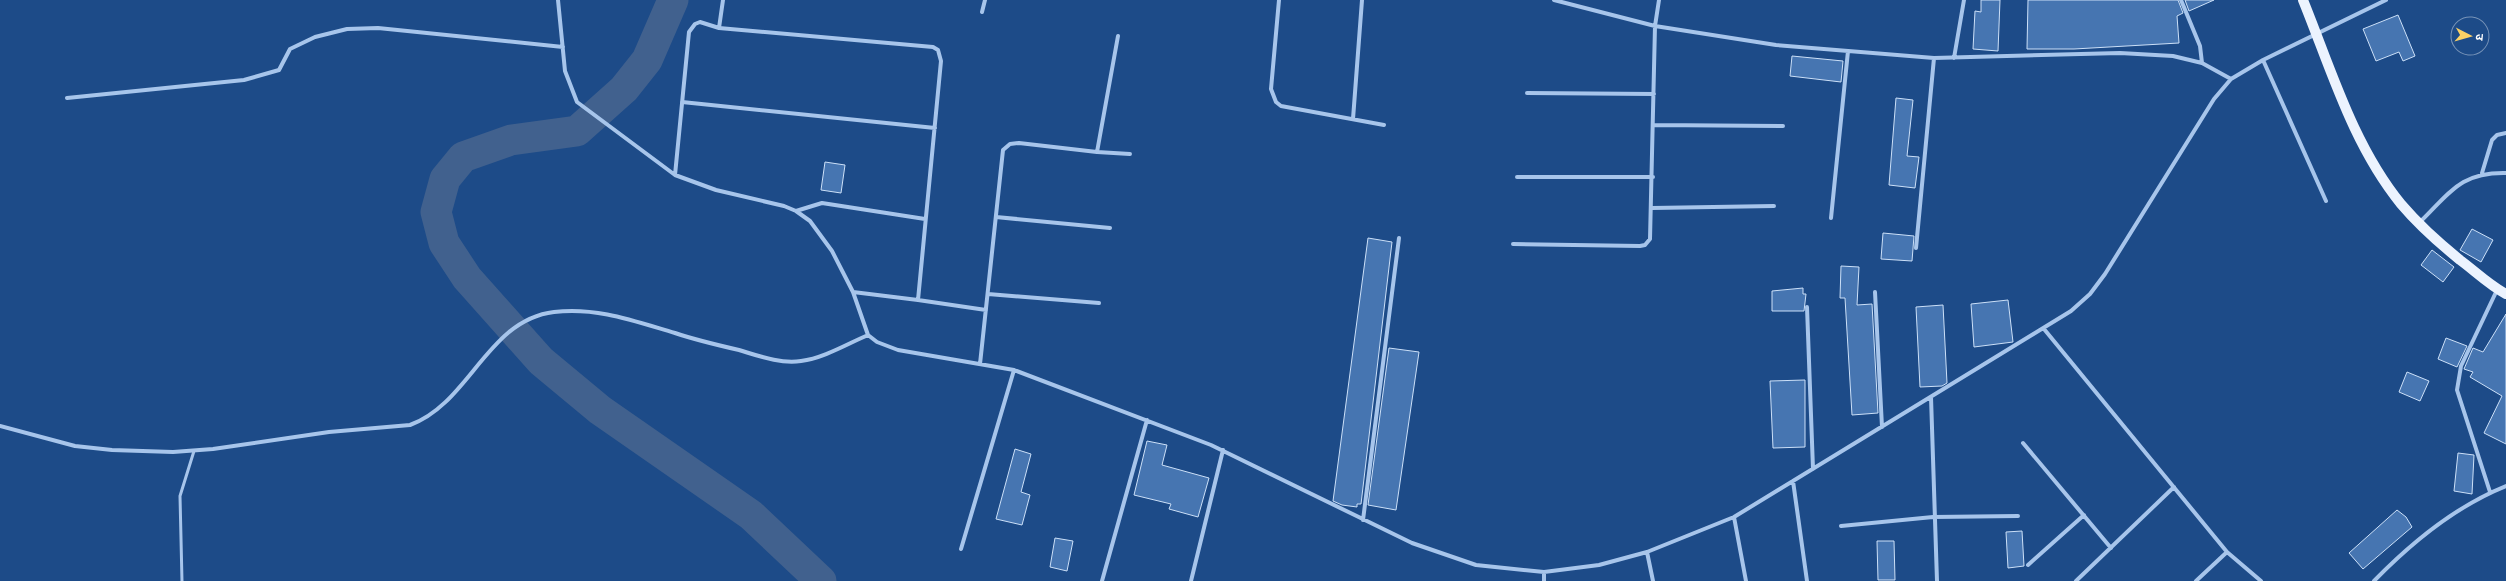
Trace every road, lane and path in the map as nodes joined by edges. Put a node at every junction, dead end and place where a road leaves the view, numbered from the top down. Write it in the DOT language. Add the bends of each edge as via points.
graph roads {
  1 [pos="558,0"];
  2 [pos="723,0"];
  3 [pos="985,0"];
  4 [pos="1279,0"];
  5 [pos="1362,0"];
  6 [pos="1554,0"];
  7 [pos="1659,0"];
  8 [pos="1964,0"];
  9 [pos="2181,0"];
  10 [pos="2302,0"];
  11 [pos="2386,0"];
  12 [pos="982,12"];
  13 [pos="1655,26"];
  14 [pos="719,28"];
  15 [pos="2316,33"];
  16 [pos="1118,36"];
  17 [pos="562,47"];
  18 [pos="1848,50"];
  19 [pos="1934,58"];
  20 [pos="1954,58"];
  21 [pos="2263,60"];
  22 [pos="2202,63"];
  23 [pos="2231,79"];
  24 [pos="1527,93"];
  25 [pos="1654,94"];
  26 [pos="67,98"];
  27 [pos="682,102"];
  28 [pos="1353,119"];
  29 [pos="1384,125"];
  30 [pos="1654,125"];
  31 [pos="1783,126"];
  32 [pos="935,128"];
  33 [pos="2506,133"];
  34 [pos="1097,152"];
  35 [pos="1130,154"];
  36 [pos="2482,173"];
  37 [pos="2506,173"];
  38 [pos="675,174"];
  39 [pos="1517,177"];
  40 [pos="1653,177"];
  41 [pos="2326,201"];
  42 [pos="1774,206"];
  43 [pos="1652,208"];
  44 [pos="796,211"];
  45 [pos="996,217"];
  46 [pos="1831,218"];
  47 [pos="925,219"];
  48 [pos="2419,222"];
  49 [pos="1110,228"];
  50 [pos="1399,238"];
  51 [pos="1513,244"];
  52 [pos="1916,248"];
  53 [pos="853,292"];
  54 [pos="1875,292"];
  55 [pos="2502,292"];
  56 [pos="988,294"];
  57 [pos="918,300"];
  58 [pos="1099,303"];
  59 [pos="1807,307"];
  60 [pos="986,310"];
  61 [pos="2044,329"];
  62 [pos="868,335"];
  63 [pos="980,364"];
  64 [pos="1014,370"];
  65 [pos="1931,397"];
  66 [pos="1147,420"];
  67 [pos="0,426"];
  68 [pos="1882,427"];
  69 [pos="2023,442"];
  70 [pos="1223,450"];
  71 [pos="194,451"];
  72 [pos="1813,469"];
  73 [pos="1793,481"];
  74 [pos="2506,486"];
  75 [pos="2174,487"];
  76 [pos="2490,492"];
  77 [pos="2084,515"];
  78 [pos="2018,516"];
  79 [pos="1734,517"];
  80 [pos="1934,517"];
  81 [pos="1363,520"];
  82 [pos="1841,526"];
  83 [pos="2111,548"];
  84 [pos="962,549"];
  85 [pos="1647,552"];
  86 [pos="2227,552"];
  87 [pos="2028,565"];
  88 [pos="1544,572"];
  89 [pos="182,581"];
  90 [pos="1102,581"];
  91 [pos="1191,581"];
  92 [pos="1544,581"];
  93 [pos="1653,581"];
  94 [pos="1746,581"];
  95 [pos="1807,581"];
  96 [pos="1937,581"];
  97 [pos="2076,581"];
  98 [pos="2196,581"];
  99 [pos="2261,581"];
  100 [pos="2374,581"];
  1 -- 17 [label="street"];
  2 -- 14 [label="street"];
  3 -- 12 [label="street"];
  4 -- 28 [label="street" via="1271,89 1276,102 1281,106"];
  5 -- 28 [label="street"];
  6 -- 13 [label="street"];
  7 -- 13 [label="street"];
  8 -- 20 [label="street"];
  9 -- 22 [label="street" via="2200,46"];
  10 -- 15 [label="main road"];
  11 -- 15 [label="street"];
  13 -- 18 [label="street" via="1776,45"];
  13 -- 25 [label="street"];
  14 -- 27 [label="street" via="700,22 691,27"];
  14 -- 32 [label="street" via="933,47 938,50 941,61"];
  15 -- 21 [label="street"];
  15 -- 48 [label="main road" via="2354,127 2377,171 2401,204"];
  16 -- 34 [label="street"];
  17 -- 26 [label="street" via="378,28 347,29 315,37 290,49 279,70 244,80"];
  17 -- 38 [label="street" via="565,71 577,102"];
  18 -- 19 [label="street"];
  18 -- 46 [label="street"];
  19 -- 20 [label="street"];
  19 -- 52 [label="street"];
  20 -- 22 [label="street" via="2120,53 2173,56"];
  21 -- 23 [label="street"];
  21 -- 41 [label="street"];
  22 -- 23 [label="street"];
  23 -- 61 [label="street" via="2214,99 2106,274 2072,311"];
  24 -- 25 [label="street"];
  25 -- 30 [label="street"];
  27 -- 32 [label="street"];
  27 -- 38 [label="street"];
  28 -- 29 [label="street"];
  30 -- 31 [label="street"];
  30 -- 40 [label="street"];
  32 -- 47 [label="street"];
  33 -- 36 [label="street" via="2497,135 2492,140"];
  34 -- 35 [label="street"];
  34 -- 45 [label="street" via="1010,144 1003,150"];
  36 -- 37 [label="street"];
  36 -- 48 [label="street" via="2465,179"];
  38 -- 44 [label="street" via="716,190"];
  39 -- 40 [label="street"];
  40 -- 43 [label="street"];
  42 -- 43 [label="street"];
  43 -- 51 [label="street" via="1652,233 1645,245"];
  44 -- 47 [label="street" via="822,203"];
  44 -- 53 [label="street" via="810,221 819,232"];
  45 -- 49 [label="street"];
  45 -- 56 [label="street"];
  47 -- 57 [label="street"];
  48 -- 55 [label="main road"];
  50 -- 81 [label="street"];
  53 -- 57 [label="street"];
  53 -- 62 [label="street"];
  54 -- 68 [label="street"];
  55 -- 76 [label="street" via="2462,366 2457,390"];
  56 -- 58 [label="street"];
  56 -- 60 [label="street"];
  57 -- 60 [label="street"];
  59 -- 72 [label="street"];
  60 -- 63 [label="street"];
  61 -- 65 [label="street"];
  61 -- 75 [label="street"];
  62 -- 63 [label="street" via="877,342 898,350"];
  62 -- 71 [label="street" via="815,358 787,362 610,314 552,313 524,321 501,339 457,393 420,421 396,427 329,432"];
  63 -- 64 [label="street"];
  64 -- 66 [label="street"];
  64 -- 84 [label="street"];
  65 -- 68 [label="street"];
  65 -- 80 [label="street"];
  66 -- 70 [label="street"];
  66 -- 90 [label="street"];
  67 -- 71 [label="street" via="75,446 112,450"];
  68 -- 72 [label="street"];
  69 -- 77 [label="street"];
  70 -- 81 [label="street"];
  70 -- 91 [label="street"];
  71 -- 89 [label="lane" via="180,496"];
  72 -- 73 [label="street"];
  73 -- 79 [label="street"];
  73 -- 95 [label="street"];
  74 -- 76 [label="street"];
  75 -- 83 [label="street"];
  75 -- 86 [label="street"];
  76 -- 100 [label="street" via="2464,506 2432,530 2398,557"];
  77 -- 83 [label="street"];
  77 -- 87 [label="street"];
  78 -- 80 [label="street"];
  79 -- 85 [label="street"];
  79 -- 94 [label="street"];
  80 -- 82 [label="street"];
  80 -- 96 [label="street"];
  81 -- 88 [label="street" via="1412,543 1476,565"];
  83 -- 97 [label="street"];
  85 -- 88 [label="street" via="1599,565"];
  85 -- 93 [label="street"];
  86 -- 98 [label="street"];
  86 -- 99 [label="street"];
  88 -- 92 [label="street"];
}
